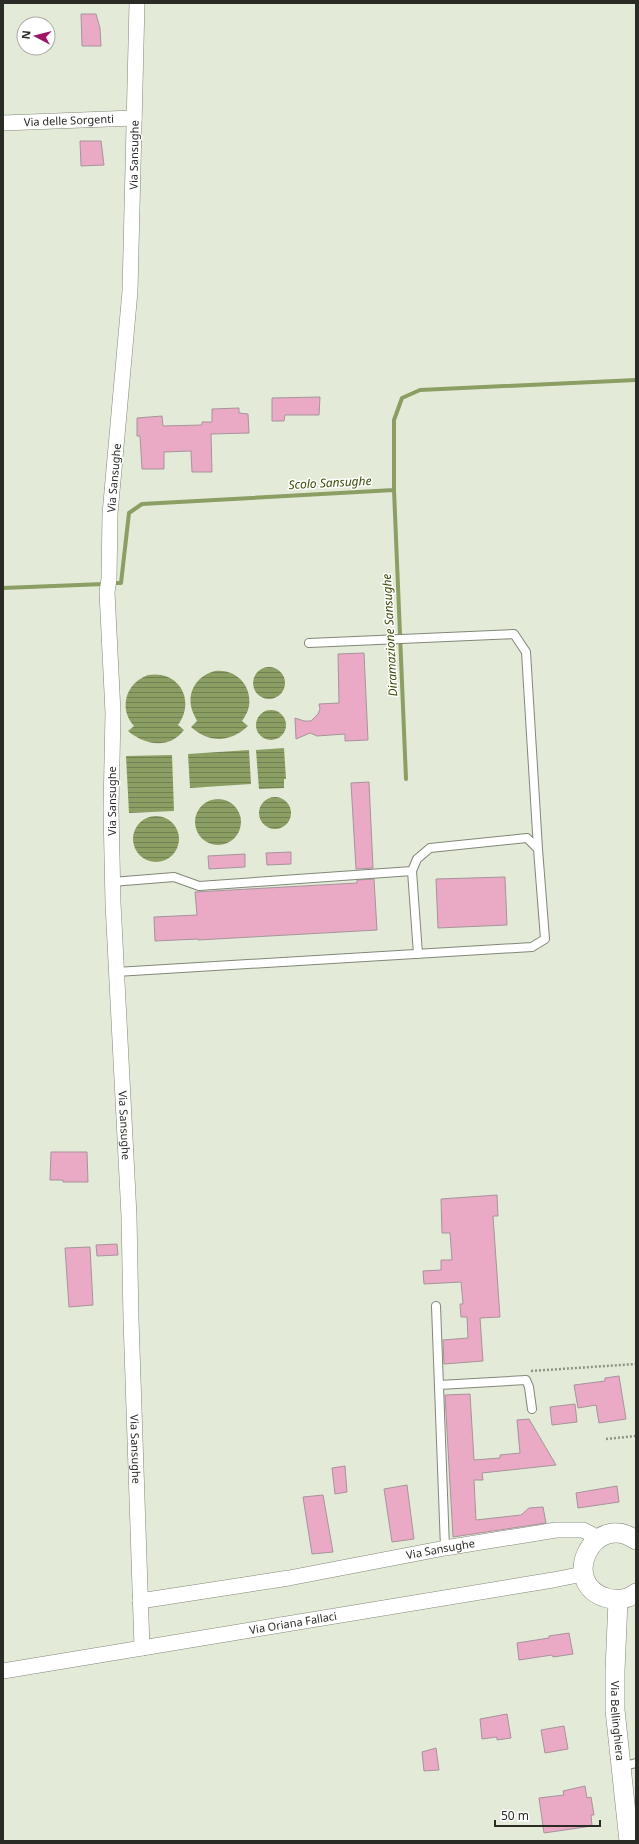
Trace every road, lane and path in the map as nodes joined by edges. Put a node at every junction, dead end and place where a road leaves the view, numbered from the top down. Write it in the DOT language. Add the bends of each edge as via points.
graph roads {
  1 [pos="137,3"];
  2 [pos="134,118"];
  3 [pos="3,123"];
  4 [pos="309,643"];
  5 [pos="538,849"];
  6 [pos="412,871"];
  7 [pos="112,882"];
  8 [pos="418,954"];
  9 [pos="116,972"];
  10 [pos="436,1306"];
  11 [pos="636,1364"];
  12 [pos="526,1380"];
  13 [pos="439,1385"];
  14 [pos="532,1409"];
  15 [pos="636,1436"];
  16 [pos="606,1439"];
  17 [pos="595,1540"];
  18 [pos="636,1540"];
  19 [pos="445,1548"];
  20 [pos="583,1574"];
  21 [pos="636,1593"];
  22 [pos="140,1600"];
  23 [pos="618,1600"];
  24 [pos="142,1648"];
  25 [pos="3,1671"];
  26 [pos="628,1765"];
  27 [pos="631,1833"];
  1 -- 2 [label="street, Via Sansughe"];
  2 -- 3 [label="street, Via delle Sorgenti"];
  2 -- 7 [label="street, Via Sansughe" via="130,291 110,514 108,585 113,713"];
  4 -- 5 [label="lane" via="514,634 526,652"];
  5 -- 6 [label="lane" via="527,838 430,848 417,859"];
  5 -- 8 [label="lane" via="545,939 532,946"];
  6 -- 7 [label="lane" via="199,886 174,877"];
  6 -- 8 [label="lane"];
  7 -- 9 [label="street, Via Sansughe"];
  8 -- 9 [label="lane"];
  9 -- 22 [label="street, Via Sansughe" via="129,1216"];
  10 -- 13 [label="lane"];
  11 -- 12 [label="path" via="531,1371"];
  12 -- 13 [label="lane"];
  12 -- 14 [label="lane"];
  13 -- 19 [label="lane"];
  15 -- 16 [label="path"];
  17 -- 18 [label="street" via="613,1533"];
  17 -- 19 [label="street, Via Sansughe" via="591,1534 583,1530 561,1530"];
  17 -- 20 [label="street" via="587,1550"];
  19 -- 22 [label="street, Via Sansughe" via="289,1578"];
  20 -- 23 [label="street" via="590,1588 596,1593 610,1600"];
  20 -- 24 [label="street, Via Oriana Fallaci"];
  21 -- 23 [label="street"];
  22 -- 24 [label="street, Via Sansughe"];
  23 -- 26 [label="street, Via Bellinghiera" via="615,1710"];
  24 -- 25 [label="street, Via Oriana Fallaci"];
  26 -- 27 [label="street, Via Bellinghiera"];
}
